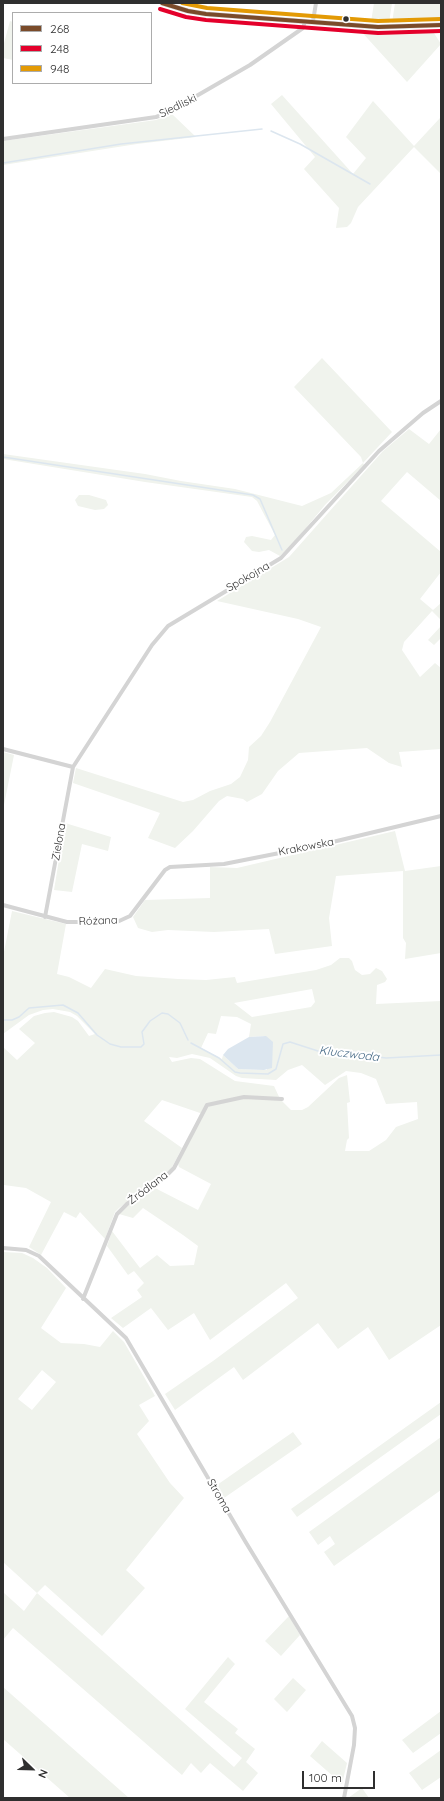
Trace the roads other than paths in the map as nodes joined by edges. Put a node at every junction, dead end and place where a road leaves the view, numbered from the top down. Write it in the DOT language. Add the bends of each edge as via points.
graph roads {
  1 [pos="162,3"];
  2 [pos="316,3"];
  3 [pos="305,21"];
  4 [pos="314,21"];
  5 [pos="441,25"];
  6 [pos="3,139"];
  7 [pos="441,401"];
  8 [pos="3,750"];
  9 [pos="74,767"];
  10 [pos="441,816"];
  11 [pos="170,867"];
  12 [pos="3,905"];
  13 [pos="45,917"];
  14 [pos="282,1099"];
  15 [pos="3,1248"];
  16 [pos="83,1299"];
  17 [pos="344,1798"];
  1 -- 3 [label="street" via="206,14"];
  2 -- 4 [label="street"];
  3 -- 4 [label="street"];
  3 -- 6 [label="street, Siedliski" via="303,28 250,65 167,113 156,117"];
  4 -- 5 [label="street" via="389,27"];
  7 -- 9 [label="street, Spokojna" via="423,412 379,451 281,558 168,626 134,672"];
  8 -- 9 [label="street"];
  9 -- 13 [label="street, Zielona"];
  10 -- 11 [label="street, Krakowska" via="320,845 224,864"];
  11 -- 13 [label="street, Różana" via="126,919 117,922 67,922"];
  12 -- 13 [label="street, Różana"];
  14 -- 16 [label="street, Źródlana" via="244,1097 207,1106 174,1168 117,1214"];
  15 -- 16 [label="street, Stroma" via="26,1250 39,1256"];
  16 -- 17 [label="street, Stroma" via="126,1338 245,1541 352,1716 355,1728 354,1745"];
}
